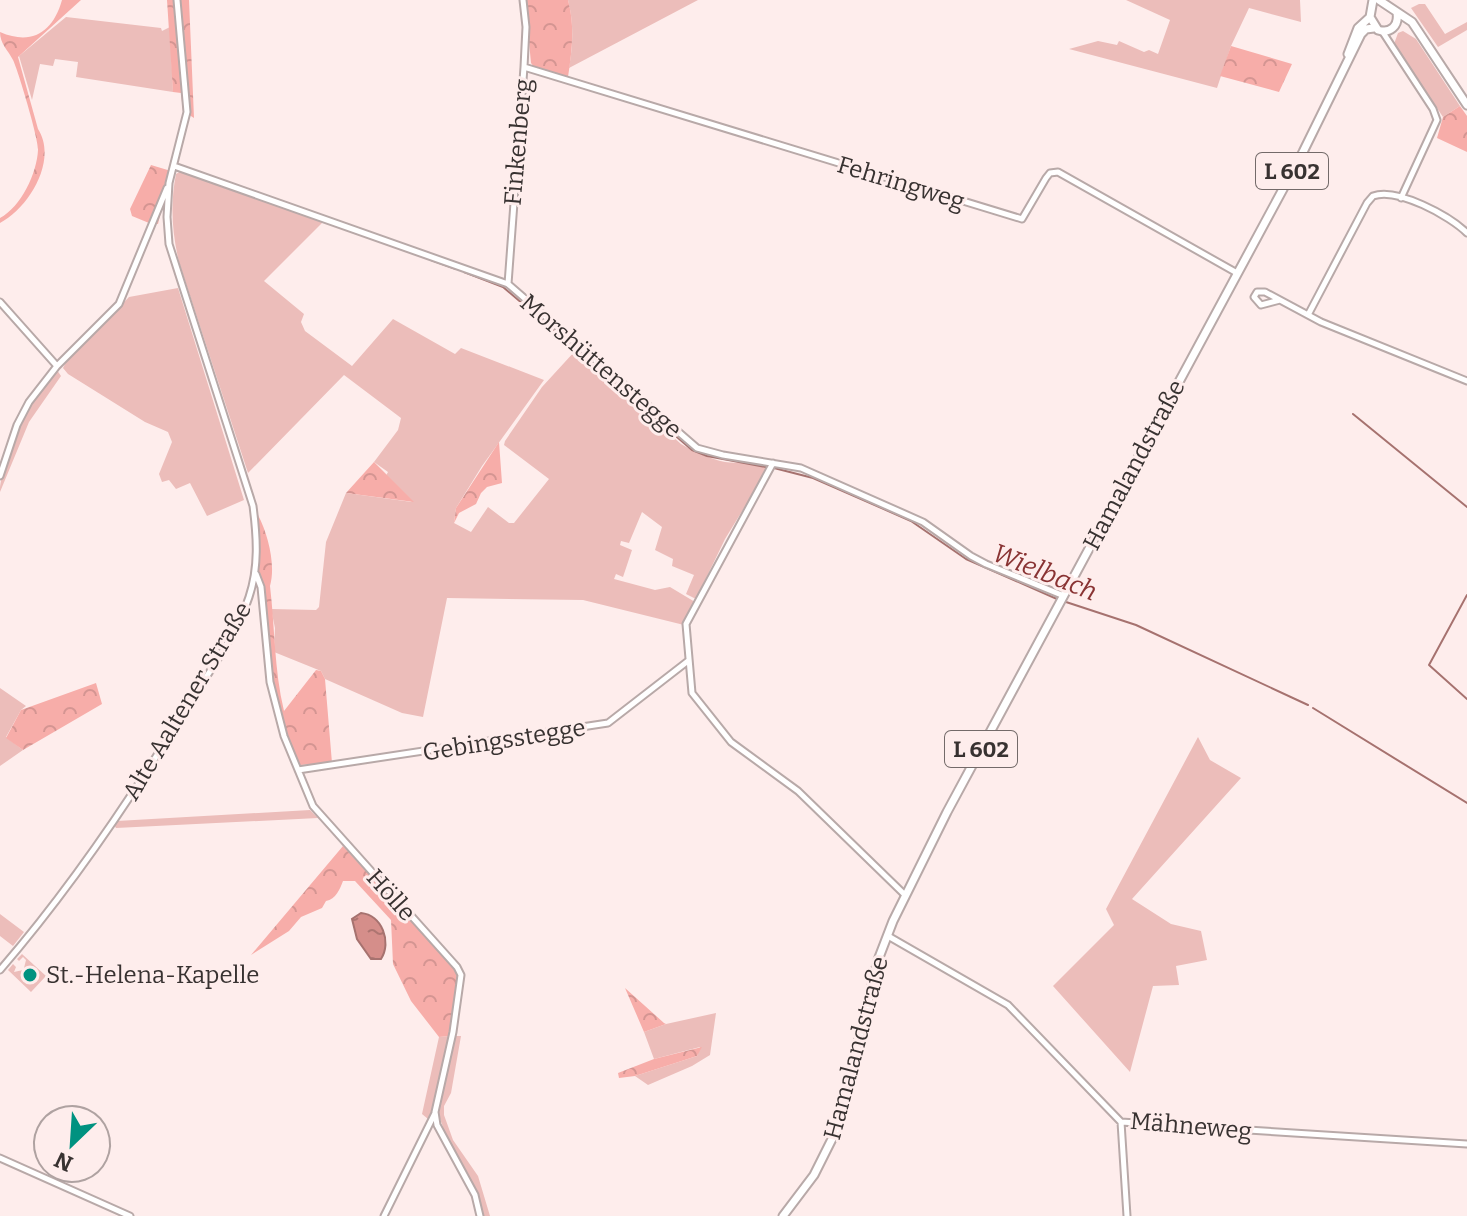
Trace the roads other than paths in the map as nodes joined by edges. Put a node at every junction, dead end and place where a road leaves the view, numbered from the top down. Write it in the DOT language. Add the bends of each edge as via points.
graph roads {
  1 [pos="177,0"];
  2 [pos="523,0"];
  3 [pos="1373,0"];
  4 [pos="1381,2"];
  5 [pos="1397,13"];
  6 [pos="1372,14"];
  7 [pos="1385,29"];
  8 [pos="1416,29"];
  9 [pos="524,67"];
  10 [pos="1346,68"];
  11 [pos="1466,103"];
  12 [pos="174,166"];
  13 [pos="169,183"];
  14 [pos="1401,198"];
  15 [pos="1467,233"];
  16 [pos="1237,273"];
  17 [pos="508,284"];
  18 [pos="1280,300"];
  19 [pos="0,302"];
  20 [pos="1308,315"];
  21 [pos="57,366"];
  22 [pos="1467,381"];
  23 [pos="773,463"];
  24 [pos="0,476"];
  25 [pos="256,573"];
  26 [pos="1062,599"];
  27 [pos="689,660"];
  28 [pos="298,770"];
  29 [pos="905,895"];
  30 [pos="887,935"];
  31 [pos="0,970"];
  32 [pos="435,1112"];
  33 [pos="1121,1122"];
  34 [pos="1467,1144"];
  35 [pos="0,1158"];
  36 [pos="130,1216"];
  37 [pos="384,1216"];
  38 [pos="480,1216"];
  39 [pos="783,1216"];
  40 [pos="1127,1216"];
  1 -- 12 [label="street, Alte Aaltener Straße" via="187,112"];
  2 -- 9 [label="street, Finkenberg"];
  3 -- 6 [label="main road"];
  4 -- 5 [label="main road, L 602"];
  4 -- 6 [label="main road, L 602"];
  5 -- 7 [label="main road, L 602"];
  5 -- 8 [label="main road"];
  6 -- 7 [label="main road"];
  6 -- 10 [label="main road, Hamalandstraße / L 602" via="1358,28"];
  7 -- 8 [label="main road" via="1404,23"];
  7 -- 10 [label="main road, Hamalandstraße / L 602" via="1361,34"];
  7 -- 14 [label="street" via="1437,120"];
  8 -- 11 [label="main road"];
  9 -- 16 [label="street, Fehringweg" via="1022,219 1046,178 1058,172"];
  9 -- 17 [label="street, Finkenberg"];
  10 -- 16 [label="main road, Hamalandstraße / L 602"];
  12 -- 13 [label="street, Alte Aaltener Straße"];
  12 -- 17 [label="street, Morshüttenstegge"];
  13 -- 21 [label="street" via="119,304"];
  13 -- 25 [label="street, Alte Aaltener Straße" via="169,244 253,506"];
  14 -- 15 [label="street" via="1448,216"];
  14 -- 20 [label="street" via="1383,193 1367,203"];
  16 -- 26 [label="main road, Hamalandstraße / L 602"];
  17 -- 23 [label="street, Morshüttenstegge" via="688,442 708,452"];
  18 -- 20 [label="street"];
  19 -- 21 [label="street"];
  20 -- 22 [label="street"];
  21 -- 24 [label="street" via="17,425"];
  23 -- 26 [label="street, Morshüttenstegge" via="801,468 923,522 971,556"];
  23 -- 27 [label="street" via="686,624"];
  25 -- 28 [label="street, Hölle" via="270,682"];
  25 -- 31 [label="street, Alte Aaltener Straße" via="236,626 141,784"];
  26 -- 29 [label="main road, Hamalandstraße / L 602"];
  27 -- 28 [label="street, Gebingsstegge" via="608,723"];
  27 -- 29 [label="street" via="692,693 731,742 798,791"];
  28 -- 32 [label="street, Hölle" via="322,819 461,975"];
  29 -- 30 [label="main road, Hamalandstraße / L 602"];
  30 -- 33 [label="street, Mähneweg" via="1008,1005"];
  30 -- 39 [label="main road, Hamalandstraße / L 602" via="837,1129 814,1175"];
  32 -- 37 [label="street"];
  32 -- 38 [label="street"];
  33 -- 34 [label="street, Mähneweg"];
  33 -- 40 [label="street"];
  35 -- 36 [label="street"];
}
